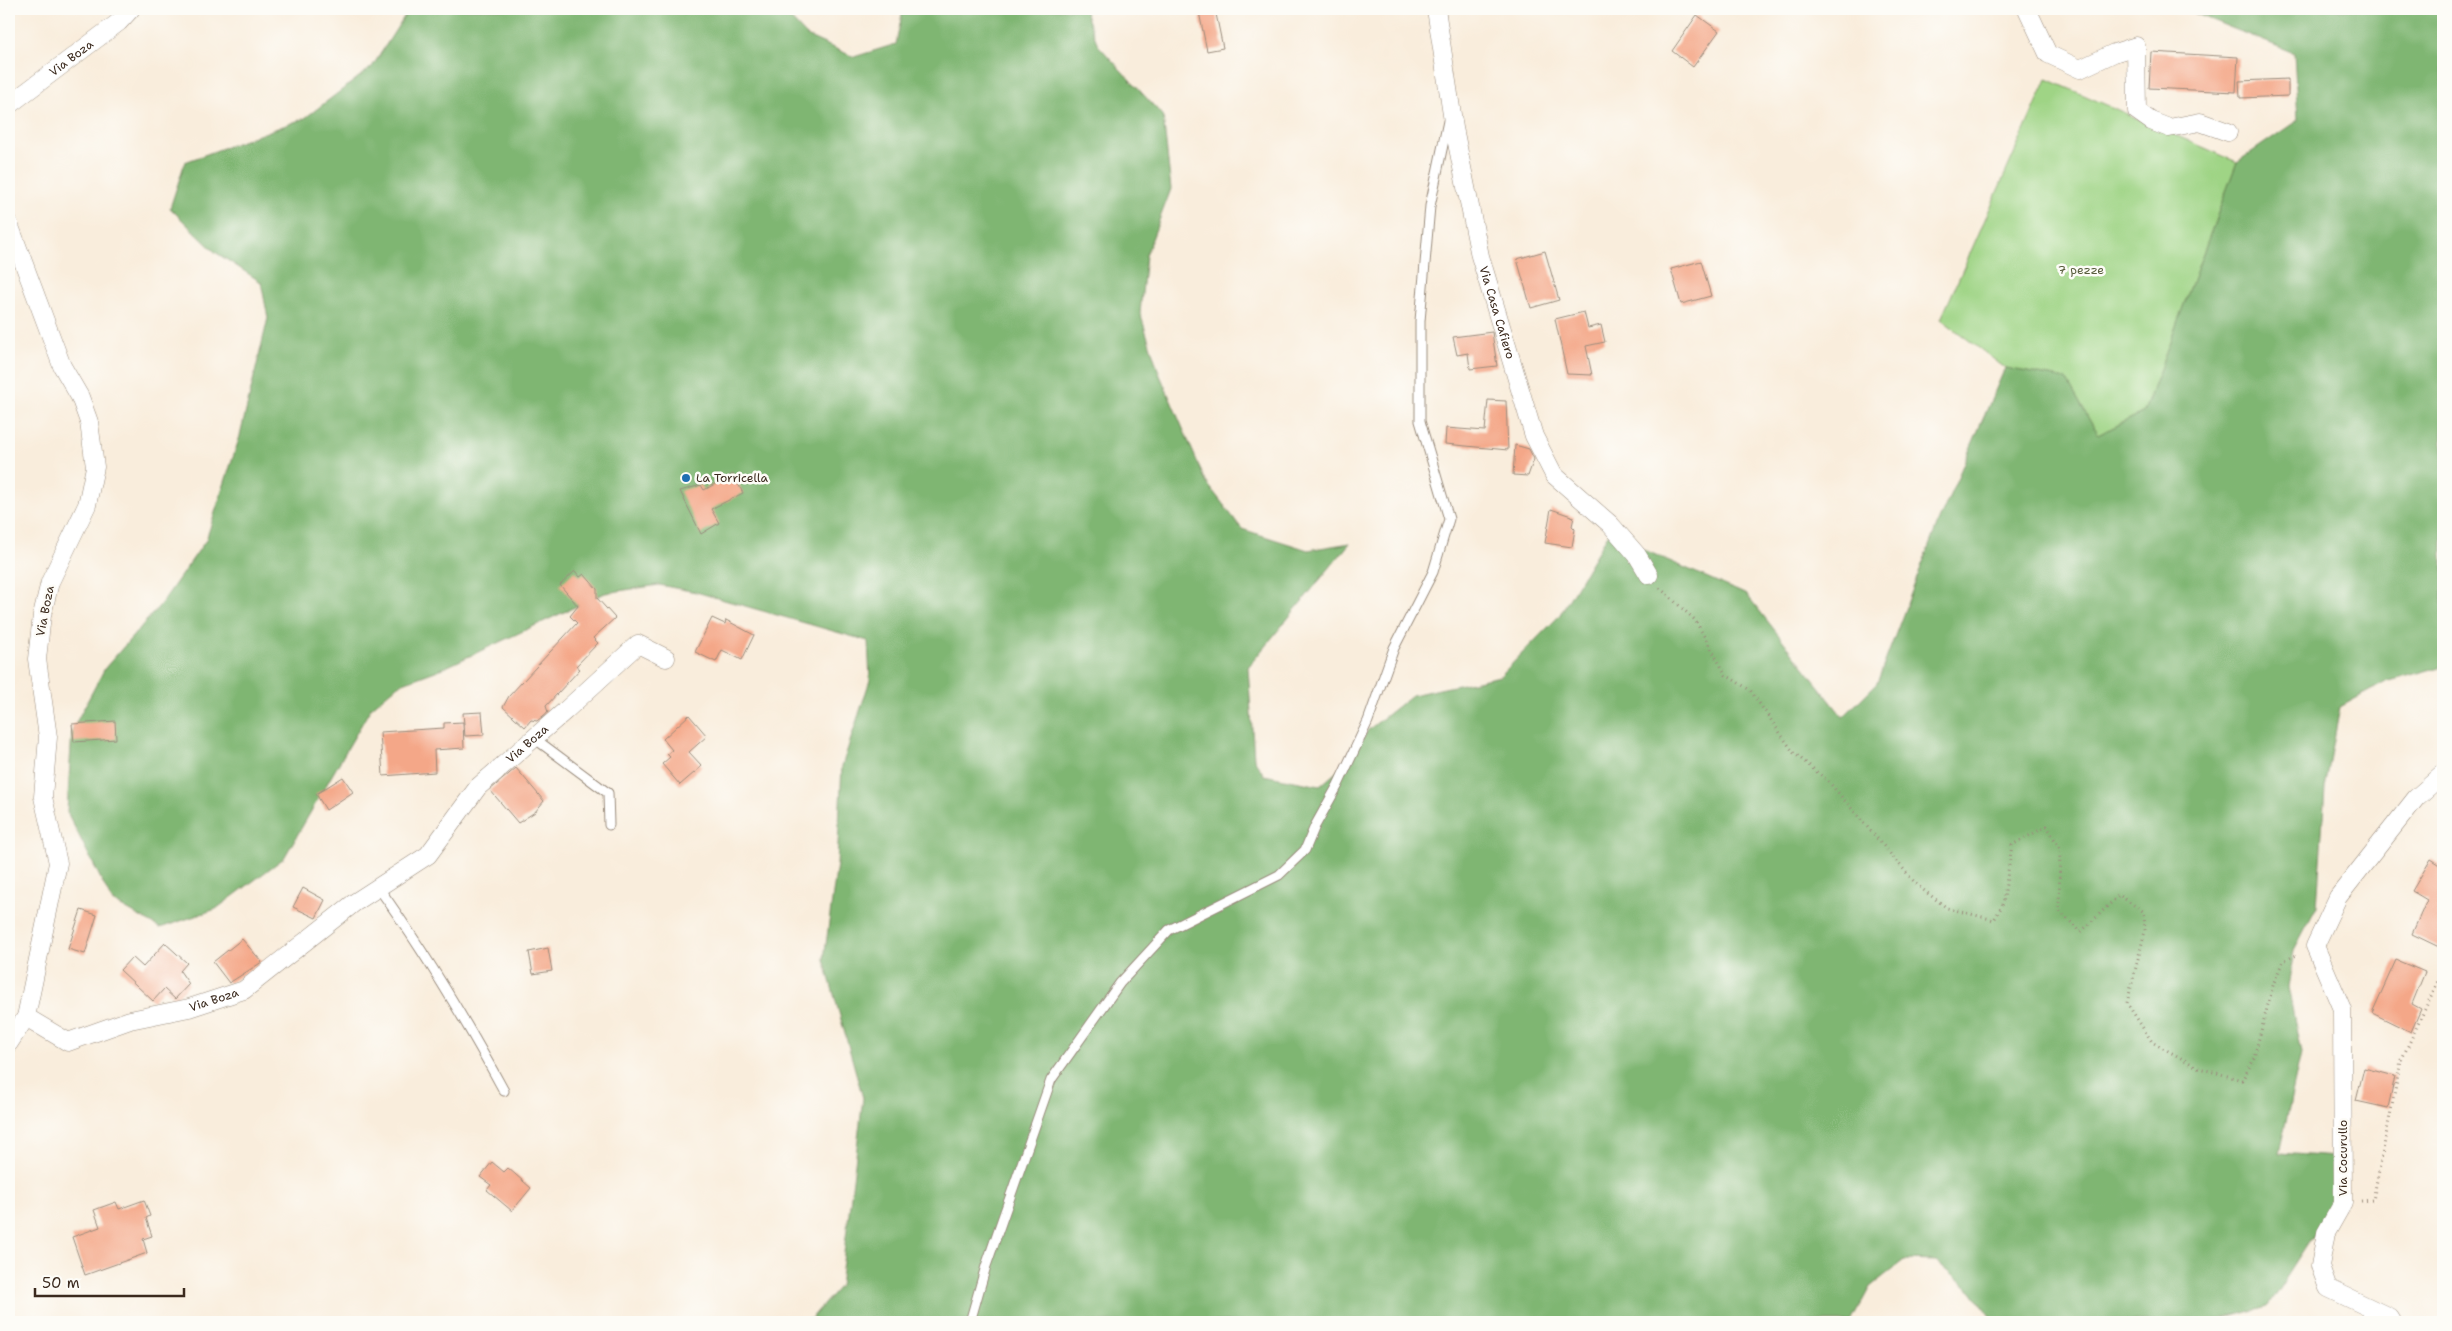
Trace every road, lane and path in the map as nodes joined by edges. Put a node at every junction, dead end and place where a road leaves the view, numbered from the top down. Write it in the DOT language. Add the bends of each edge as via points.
graph roads {
  1 [pos="131,9"];
  2 [pos="1436,9"];
  3 [pos="2027,9"];
  4 [pos="9,105"];
  5 [pos="1451,108"];
  6 [pos="2228,132"];
  7 [pos="9,224"];
  8 [pos="1649,575"];
  9 [pos="666,658"];
  10 [pos="534,738"];
  11 [pos="2443,774"];
  12 [pos="609,825"];
  13 [pos="378,888"];
  14 [pos="2316,946"];
  15 [pos="2443,970"];
  16 [pos="26,1017"];
  17 [pos="9,1044"];
  18 [pos="504,1090"];
  19 [pos="2343,1203"];
  20 [pos="970,1322"];
  21 [pos="2392,1322"];
  1 -- 4 [label="street, Via Boza" via="119,22"];
  2 -- 5 [label="street, Via Casa Cafiero"];
  3 -- 6 [label="street" via="2048,54 2080,69 2136,46 2137,111 2151,121 2169,128 2200,122"];
  5 -- 8 [label="street, Via Casa Cafiero" via="1480,256 1534,436 1554,474 1610,524 1637,555"];
  5 -- 20 [label="lane" via="1430,206 1420,321 1420,420 1449,519 1433,572 1394,648 1368,721 1305,850 1279,875 1169,930 1120,983 1051,1080 986,1266"];
  7 -- 16 [label="street, Via Boza" via="62,366 89,422 95,467 87,505 50,582 42,616 37,659 48,737 43,797 58,863"];
  8 -- 14 [label="path" via="1695,620 1726,675 1750,690 1794,753 1828,781 1916,885 1947,908 1994,920 2003,904 2012,845 2046,826 2060,849 2059,911 2081,932 2119,895 2144,912 2145,931 2127,1003 2152,1042 2198,1068 2242,1080 2253,1061 2274,982 2283,962"];
  9 -- 10 [label="street, Via Boza" via="638,644"];
  10 -- 12 [label="lane" via="608,793"];
  10 -- 13 [label="street, Via Boza" via="478,787 428,856"];
  11 -- 14 [label="street" via="2416,798 2338,897"];
  13 -- 16 [label="street, Via Boza" via="354,903 244,990 189,1008 130,1020 68,1042"];
  13 -- 18 [label="lane" via="408,929"];
  14 -- 19 [label="street, Via Cocurullo" via="2342,1008"];
  15 -- 19 [label="path" via="2401,1061 2373,1200"];
  16 -- 17 [label="street, Via Boza"];
  19 -- 21 [label="street, Via Cocurullo" via="2326,1233 2320,1266 2328,1288"];
}
